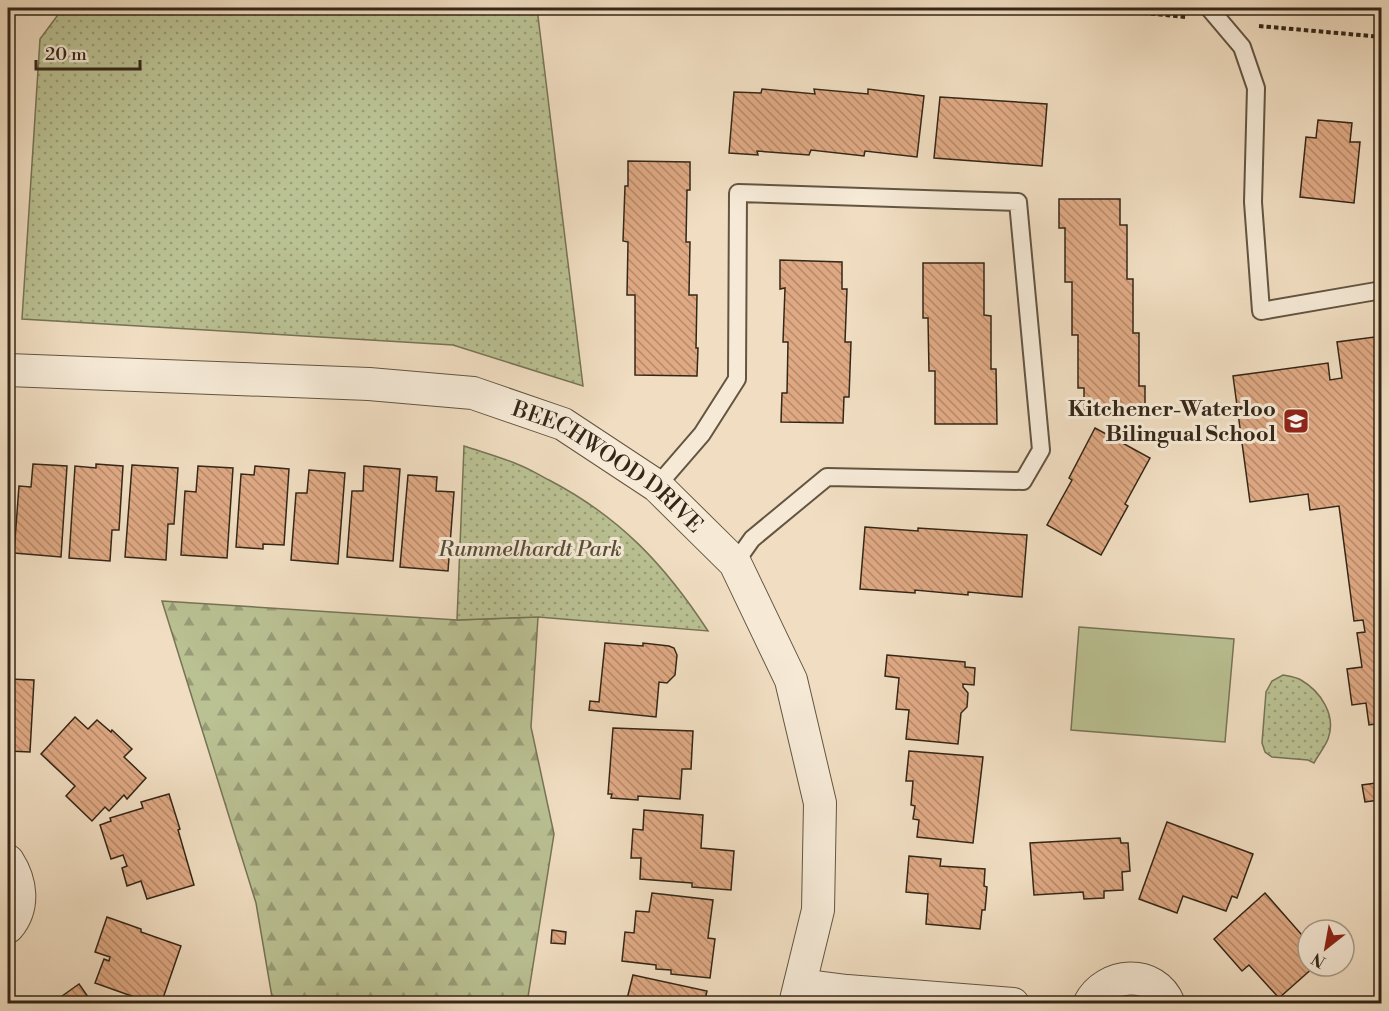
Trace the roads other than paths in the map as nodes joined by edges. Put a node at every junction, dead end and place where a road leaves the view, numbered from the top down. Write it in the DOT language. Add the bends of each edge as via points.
graph roads {
  1 [pos="1209,8"];
  2 [pos="1382,290"];
  3 [pos="8,370"];
  4 [pos="657,486"];
  5 [pos="735,563"];
  6 [pos="8,861"];
  7 [pos="8,927"];
  8 [pos="798,994"];
  9 [pos="1013,1004"];
  10 [pos="1089,1004"];
  11 [pos="1169,1004"];
  1 -- 2 [label="lane" via="1242,47 1256,88 1253,202 1262,311"];
  3 -- 4 [label="street, BEECHWOOD DRIVE" via="369,384 474,393 563,424"];
  4 -- 5 [label="street, BEECHWOOD DRIVE"];
  4 -- 5 [label="lane" via="702,434 737,379 738,193 1018,202 1041,450 1023,481 827,477 752,539"];
  5 -- 8 [label="street, BEECHWOOD DRIVE" via="791,680 820,803 818,910"];
  6 -- 7 [label="street" via="17,877 20,895"];
  8 -- 9 [label="street" via="847,991"];
  10 -- 11 [label="street" via="1110,982 1125,977 1148,981"];
}
